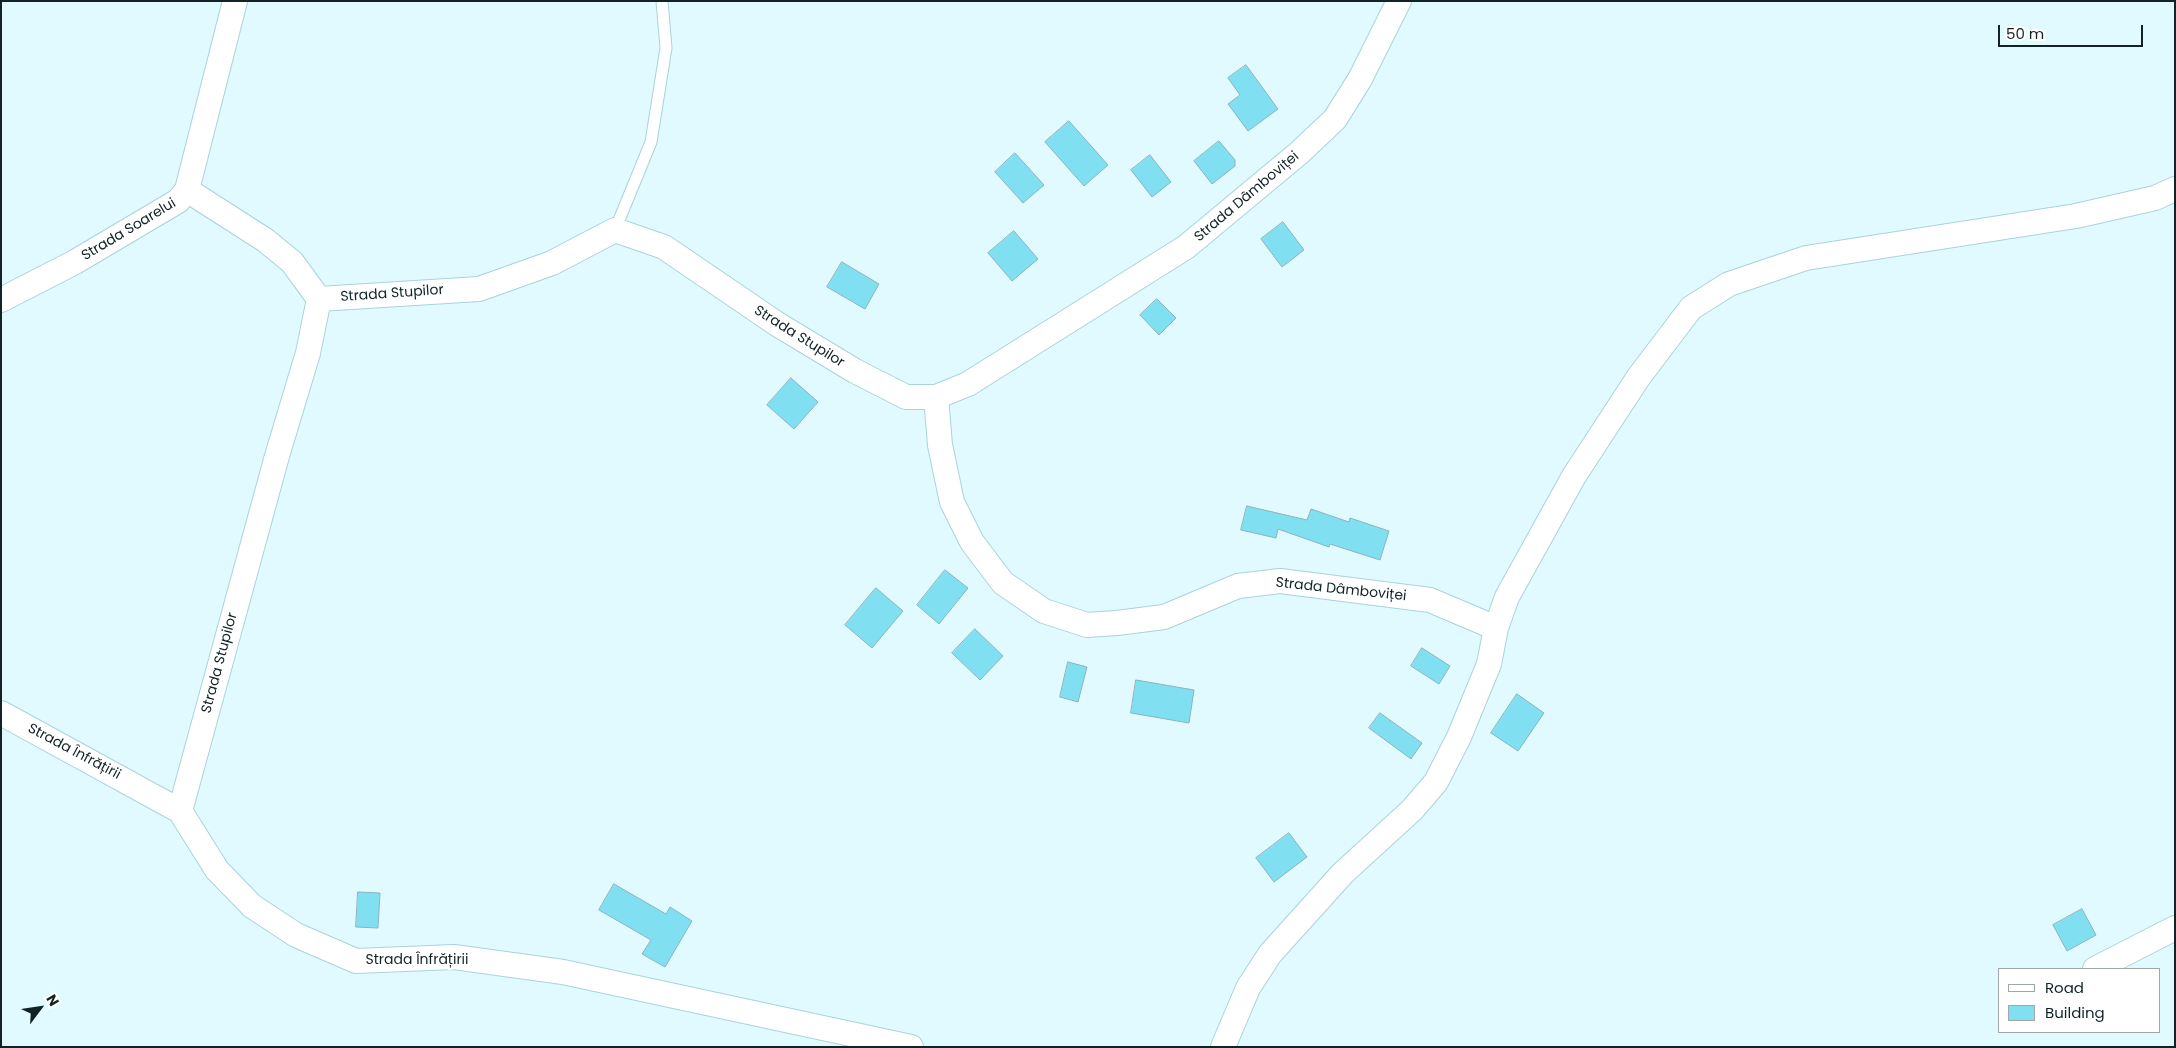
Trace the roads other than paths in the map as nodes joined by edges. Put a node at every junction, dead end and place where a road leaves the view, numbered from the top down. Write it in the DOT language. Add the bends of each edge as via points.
graph roads {
  1 [pos="235,1"];
  2 [pos="662,1"];
  3 [pos="1398,1"];
  4 [pos="2175,189"];
  5 [pos="187,190"];
  6 [pos="615,230"];
  7 [pos="320,299"];
  8 [pos="1,300"];
  9 [pos="936,397"];
  10 [pos="1496,628"];
  11 [pos="1,712"];
  12 [pos="180,810"];
  13 [pos="2175,928"];
  14 [pos="2097,968"];
  15 [pos="829,1039"];
  16 [pos="911,1047"];
  17 [pos="1222,1047"];
  1 -- 5 [label="street, Strada Soarelui"];
  2 -- 6 [label="lane" via="666,48 651,142"];
  3 -- 9 [label="street, Strada Dâmboviței" via="1360,79 1335,119 1299,154 1186,247 968,384"];
  4 -- 10 [label="street" via="2155,198 2076,216 1806,258 1729,284 1691,308 1638,378 1574,476 1507,597"];
  5 -- 7 [label="street" via="265,240 292,262"];
  5 -- 8 [label="street, Strada Soarelui" via="178,201 75,262"];
  6 -- 7 [label="street, Strada Stupilor" via="552,263 479,289"];
  6 -- 9 [label="street, Strada Stupilor" via="664,248 776,324 906,398"];
  7 -- 12 [label="street, Strada Stupilor" via="308,353"];
  9 -- 10 [label="street, Strada Dâmboviței" via="940,445 952,502 972,542 1003,583 1044,611 1087,625 1117,623 1164,617 1238,586 1280,581 1430,600"];
  10 -- 17 [label="street" via="1489,664 1459,737 1436,782 1412,810 1343,873 1270,954 1248,988"];
  11 -- 12 [label="street, Strada Înfrățirii"];
  12 -- 15 [label="street, Strada Înfrățirii" via="217,870 252,906 296,935 356,960 454,957 563,972"];
  13 -- 14 [label="street"];
  15 -- 16 [label="street, Strada Înfrățirii"];
}
